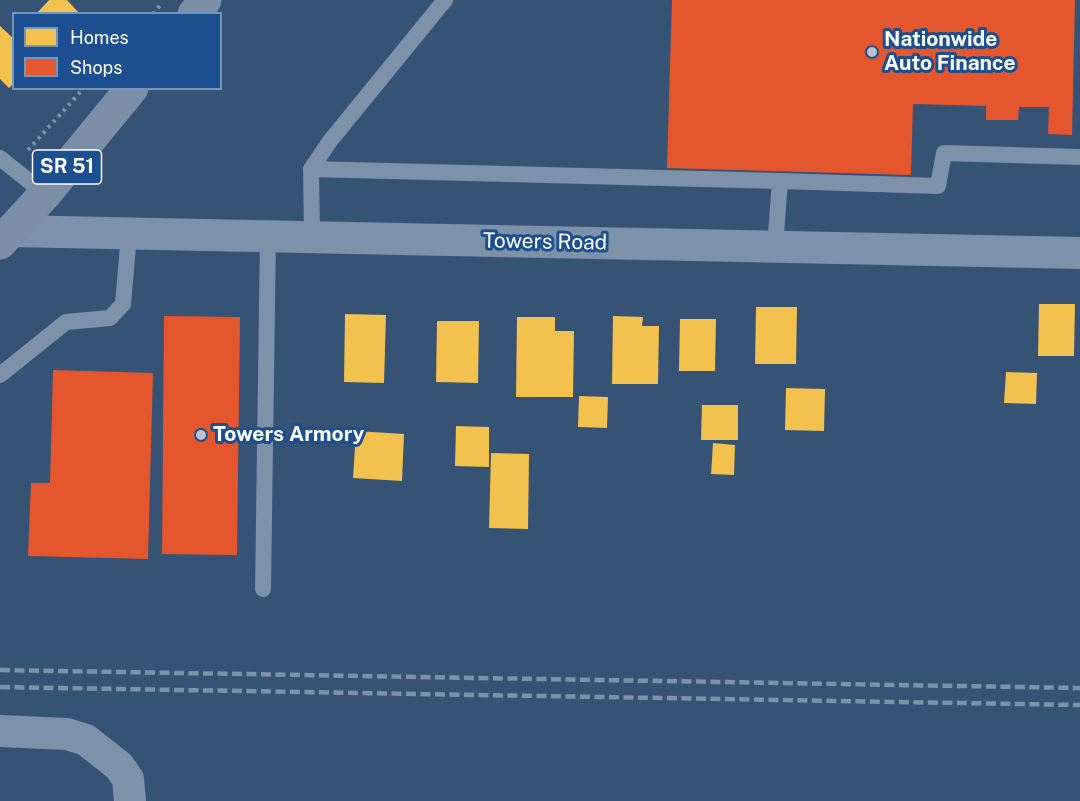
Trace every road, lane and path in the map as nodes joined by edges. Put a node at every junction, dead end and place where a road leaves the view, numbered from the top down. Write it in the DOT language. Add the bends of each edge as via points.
graph roads {
  1 [pos="165,0"];
  2 [pos="205,0"];
  3 [pos="445,0"];
  4 [pos="155,12"];
  5 [pos="196,12"];
  6 [pos="82,90"];
  7 [pos="130,90"];
  8 [pos="1080,157"];
  9 [pos="6,162"];
  10 [pos="311,169"];
  11 [pos="780,182"];
  12 [pos="45,194"];
  13 [pos="129,234"];
  14 [pos="5,237"];
  15 [pos="268,237"];
  16 [pos="312,237"];
  17 [pos="775,247"];
  18 [pos="1080,253"];
  19 [pos="0,375"];
  20 [pos="263,589"];
  21 [pos="0,731"];
  22 [pos="130,801"];
  1 -- 4 [label="path"];
  2 -- 5 [label="main road"];
  3 -- 10 [label="lane"];
  6 -- 9 [label="path"];
  7 -- 12 [label="main road, SR 51"];
  8 -- 11 [label="lane" via="944,153 939,186"];
  9 -- 12 [label="lane"];
  10 -- 11 [label="lane"];
  10 -- 16 [label="lane"];
  11 -- 17 [label="lane"];
  12 -- 14 [label="main road, SR 51"];
  13 -- 14 [label="street, Towers Road"];
  13 -- 15 [label="street, Towers Road"];
  13 -- 19 [label="lane" via="123,304 110,318 66,322"];
  15 -- 16 [label="street, Towers Road"];
  15 -- 20 [label="lane"];
  16 -- 17 [label="street, Towers Road"];
  17 -- 18 [label="street, Towers Road"];
  21 -- 22 [label="street" via="67,734 86,740 119,766 128,779"];
}
